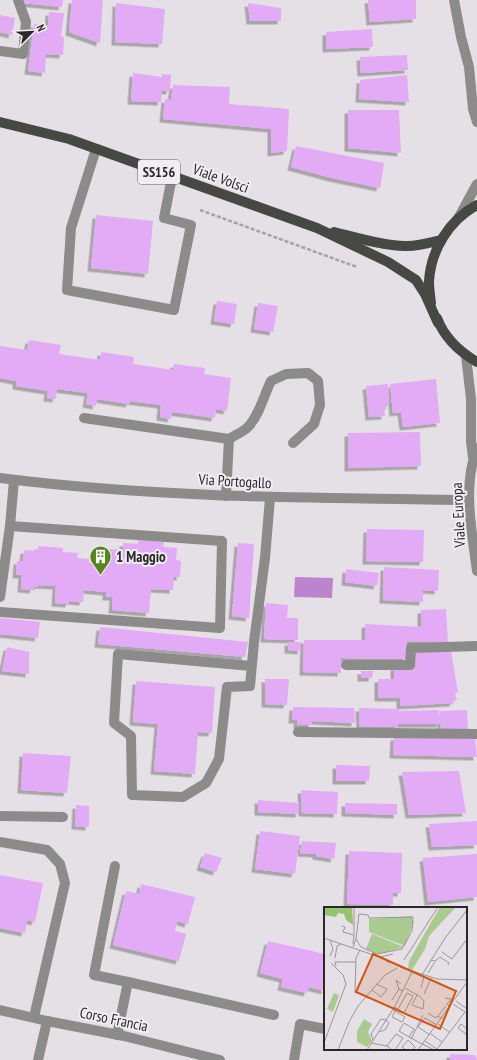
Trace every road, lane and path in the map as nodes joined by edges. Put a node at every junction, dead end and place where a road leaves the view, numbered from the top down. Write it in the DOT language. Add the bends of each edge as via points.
graph roads {
  1 [pos="18,0"];
  2 [pos="454,0"];
  3 [pos="0,51"];
  4 [pos="469,67"];
  5 [pos="477,82"];
  6 [pos="0,122"];
  7 [pos="477,122"];
  8 [pos="96,149"];
  9 [pos="172,177"];
  10 [pos="477,184"];
  11 [pos="477,205"];
  12 [pos="194,207"];
  13 [pos="459,217"];
  14 [pos="317,228"];
  15 [pos="441,240"];
  16 [pos="362,268"];
  17 [pos="438,323"];
  18 [pos="466,356"];
  19 [pos="477,362"];
  20 [pos="84,418"];
  21 [pos="229,439"];
  22 [pos="293,443"];
  23 [pos="475,453"];
  24 [pos="0,478"];
  25 [pos="14,480"];
  26 [pos="226,496"];
  27 [pos="270,498"];
  28 [pos="469,500"];
  29 [pos="10,526"];
  30 [pos="477,571"];
  31 [pos="0,598"];
  32 [pos="0,612"];
  33 [pos="477,646"];
  34 [pos="346,665"];
  35 [pos="251,666"];
  36 [pos="298,732"];
  37 [pos="477,734"];
  38 [pos="0,816"];
  39 [pos="63,817"];
  40 [pos="0,842"];
  41 [pos="115,866"];
  42 [pos="128,982"];
  43 [pos="0,1010"];
  44 [pos="274,1015"];
  45 [pos="34,1017"];
  46 [pos="47,1021"];
  47 [pos="324,1029"];
  48 [pos="117,1034"];
  49 [pos="38,1060"];
  50 [pos="220,1060"];
  51 [pos="294,1060"];
  1 -- 3 [label="street" via="26,22 23,54"];
  2 -- 4 [label="street"];
  4 -- 5 [label="street"];
  4 -- 7 [label="street"];
  6 -- 8 [label="main road, Viale Volsci / SS156" via="68,139"];
  8 -- 9 [label="main road, Viale Volsci / SS156"];
  8 -- 9 [label="street" via="71,228 67,290 174,310 191,225 164,218"];
  9 -- 14 [label="main road, Viale Volsci / SS156"];
  10 -- 13 [label="street"];
  11 -- 13 [label="main road, Viale Volsci / SS156"];
  12 -- 16 [label="path"];
  13 -- 15 [label="main road, Viale Volsci / SS156"];
  14 -- 15 [label="main road, Viale Volsci / SS156" via="405,246"];
  14 -- 17 [label="main road, Viale Volsci / SS156" via="388,262 416,280"];
  15 -- 17 [label="main road, Viale Volsci / SS156" via="432,260 429,281 431,303"];
  17 -- 18 [label="main road, Viale Volsci / SS156" via="450,341"];
  18 -- 19 [label="main road, Viale Volsci / SS156"];
  18 -- 23 [label="street, Viale Europa" via="471,399 471,442"];
  20 -- 21 [label="street"];
  21 -- 22 [label="street" via="248,427 258,412 270,381 286,374 308,373 318,381 320,405 314,424"];
  21 -- 26 [label="street"];
  23 -- 28 [label="street, Viale Europa"];
  24 -- 25 [label="street, Via Portogallo"];
  25 -- 26 [label="street, Via Portogallo" via="133,491"];
  25 -- 29 [label="street"];
  26 -- 27 [label="street, Via Portogallo"];
  27 -- 28 [label="street, Via Portogallo"];
  27 -- 35 [label="street"];
  28 -- 30 [label="street, Viale Europa"];
  29 -- 31 [label="street"];
  29 -- 32 [label="street" via="222,541 220,628"];
  33 -- 34 [label="street" via="411,648 410,665"];
  35 -- 35 [label="street" via="118,654 114,723 131,736 132,795 183,797 206,783 219,759 227,687 250,686"];
  36 -- 37 [label="street"];
  38 -- 39 [label="street"];
  40 -- 45 [label="street" via="47,850 60,864 65,883"];
  41 -- 42 [label="street" via="94,975"];
  42 -- 44 [label="street"];
  42 -- 48 [label="street"];
  43 -- 45 [label="street, Corso Francia"];
  45 -- 46 [label="street, Corso Francia"];
  46 -- 48 [label="street, Corso Francia"];
  46 -- 49 [label="street"];
  47 -- 51 [label="street" via="300,1024"];
  48 -- 50 [label="street, Corso Francia"];
}
